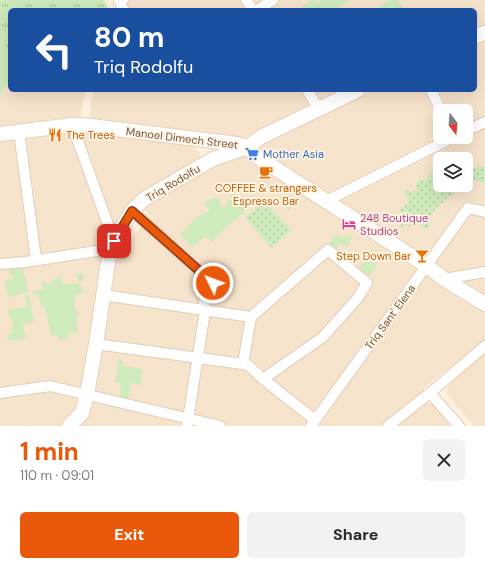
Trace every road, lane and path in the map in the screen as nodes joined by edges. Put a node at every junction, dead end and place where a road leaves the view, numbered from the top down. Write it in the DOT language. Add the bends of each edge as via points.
graph roads {
  1 [pos="273,0"];
  2 [pos="260,8"];
  3 [pos="307,92"];
  4 [pos="354,92"];
  5 [pos="432,92"];
  6 [pos="438,104"];
  7 [pos="319,109"];
  8 [pos="485,122"];
  9 [pos="72,125"];
  10 [pos="473,128"];
  11 [pos="19,132"];
  12 [pos="0,134"];
  13 [pos="440,144"];
  14 [pos="248,147"];
  15 [pos="326,201"];
  16 [pos="132,211"];
  17 [pos="485,212"];
  18 [pos="112,245"];
  19 [pos="36,259"];
  20 [pos="0,264"];
  21 [pos="427,266"];
  22 [pos="485,272"];
  23 [pos="444,279"];
  24 [pos="103,295"];
  25 [pos="485,304"];
  26 [pos="205,311"];
  27 [pos="251,317"];
  28 [pos="96,344"];
  29 [pos="485,346"];
  30 [pos="198,357"];
  31 [pos="243,364"];
  32 [pos="263,379"];
  33 [pos="0,392"];
  34 [pos="430,393"];
  35 [pos="87,394"];
  36 [pos="188,423"];
  37 [pos="313,423"];
  38 [pos="69,426"];
  39 [pos="220,426"];
  40 [pos="388,426"];
  41 [pos="458,426"];
  1 -- 2 [label="street"];
  3 -- 7 [label="street"];
  4 -- 7 [label="street, Triq Rodolfu"];
  5 -- 6 [label="street"];
  7 -- 14 [label="street, Triq Rodolfu" via="261,137"];
  8 -- 10 [label="street"];
  9 -- 11 [label="street, Manoel Dimech Street"];
  9 -- 14 [label="street, Manoel Dimech Street" via="210,140"];
  9 -- 18 [label="street"];
  11 -- 12 [label="street, Manoel Dimech Street"];
  11 -- 19 [label="street"];
  13 -- 15 [label="street"];
  14 -- 15 [label="street, Manoel Dimech Street" via="256,156"];
  14 -- 16 [label="street, Triq Rodolfu" via="213,159 144,199"];
  15 -- 21 [label="street, Manoel Dimech Street" via="390,245"];
  16 -- 18 [label="street, Triq Rodolfu"];
  16 -- 26 [label="street" via="213,283 214,292 204,302"];
  17 -- 21 [label="street, Triq Sant' Elena" via="468,208"];
  18 -- 19 [label="street"];
  18 -- 24 [label="street, Triq Rodolfu"];
  19 -- 20 [label="street"];
  21 -- 23 [label="street, Manoel Dimech Street"];
  21 -- 37 [label="street, Triq Sant' Elena"];
  22 -- 23 [label="street"];
  23 -- 25 [label="street, Manoel Dimech Street"];
  24 -- 26 [label="street"];
  24 -- 28 [label="street, Triq Rodolfu"];
  26 -- 27 [label="street"];
  26 -- 30 [label="street"];
  27 -- 31 [label="street"];
  27 -- 32 [label="street" via="328,250 367,283 357,299 323,337"];
  28 -- 30 [label="street"];
  28 -- 35 [label="street, Triq Rodolfu"];
  29 -- 34 [label="street"];
  30 -- 31 [label="street"];
  30 -- 36 [label="street"];
  31 -- 32 [label="street" via="248,365"];
  32 -- 37 [label="street"];
  33 -- 35 [label="street" via="50,386"];
  34 -- 40 [label="street"];
  34 -- 41 [label="street"];
  35 -- 36 [label="street"];
  35 -- 38 [label="street, Triq Rodolfu" via="82,413"];
  36 -- 39 [label="street"];
}
